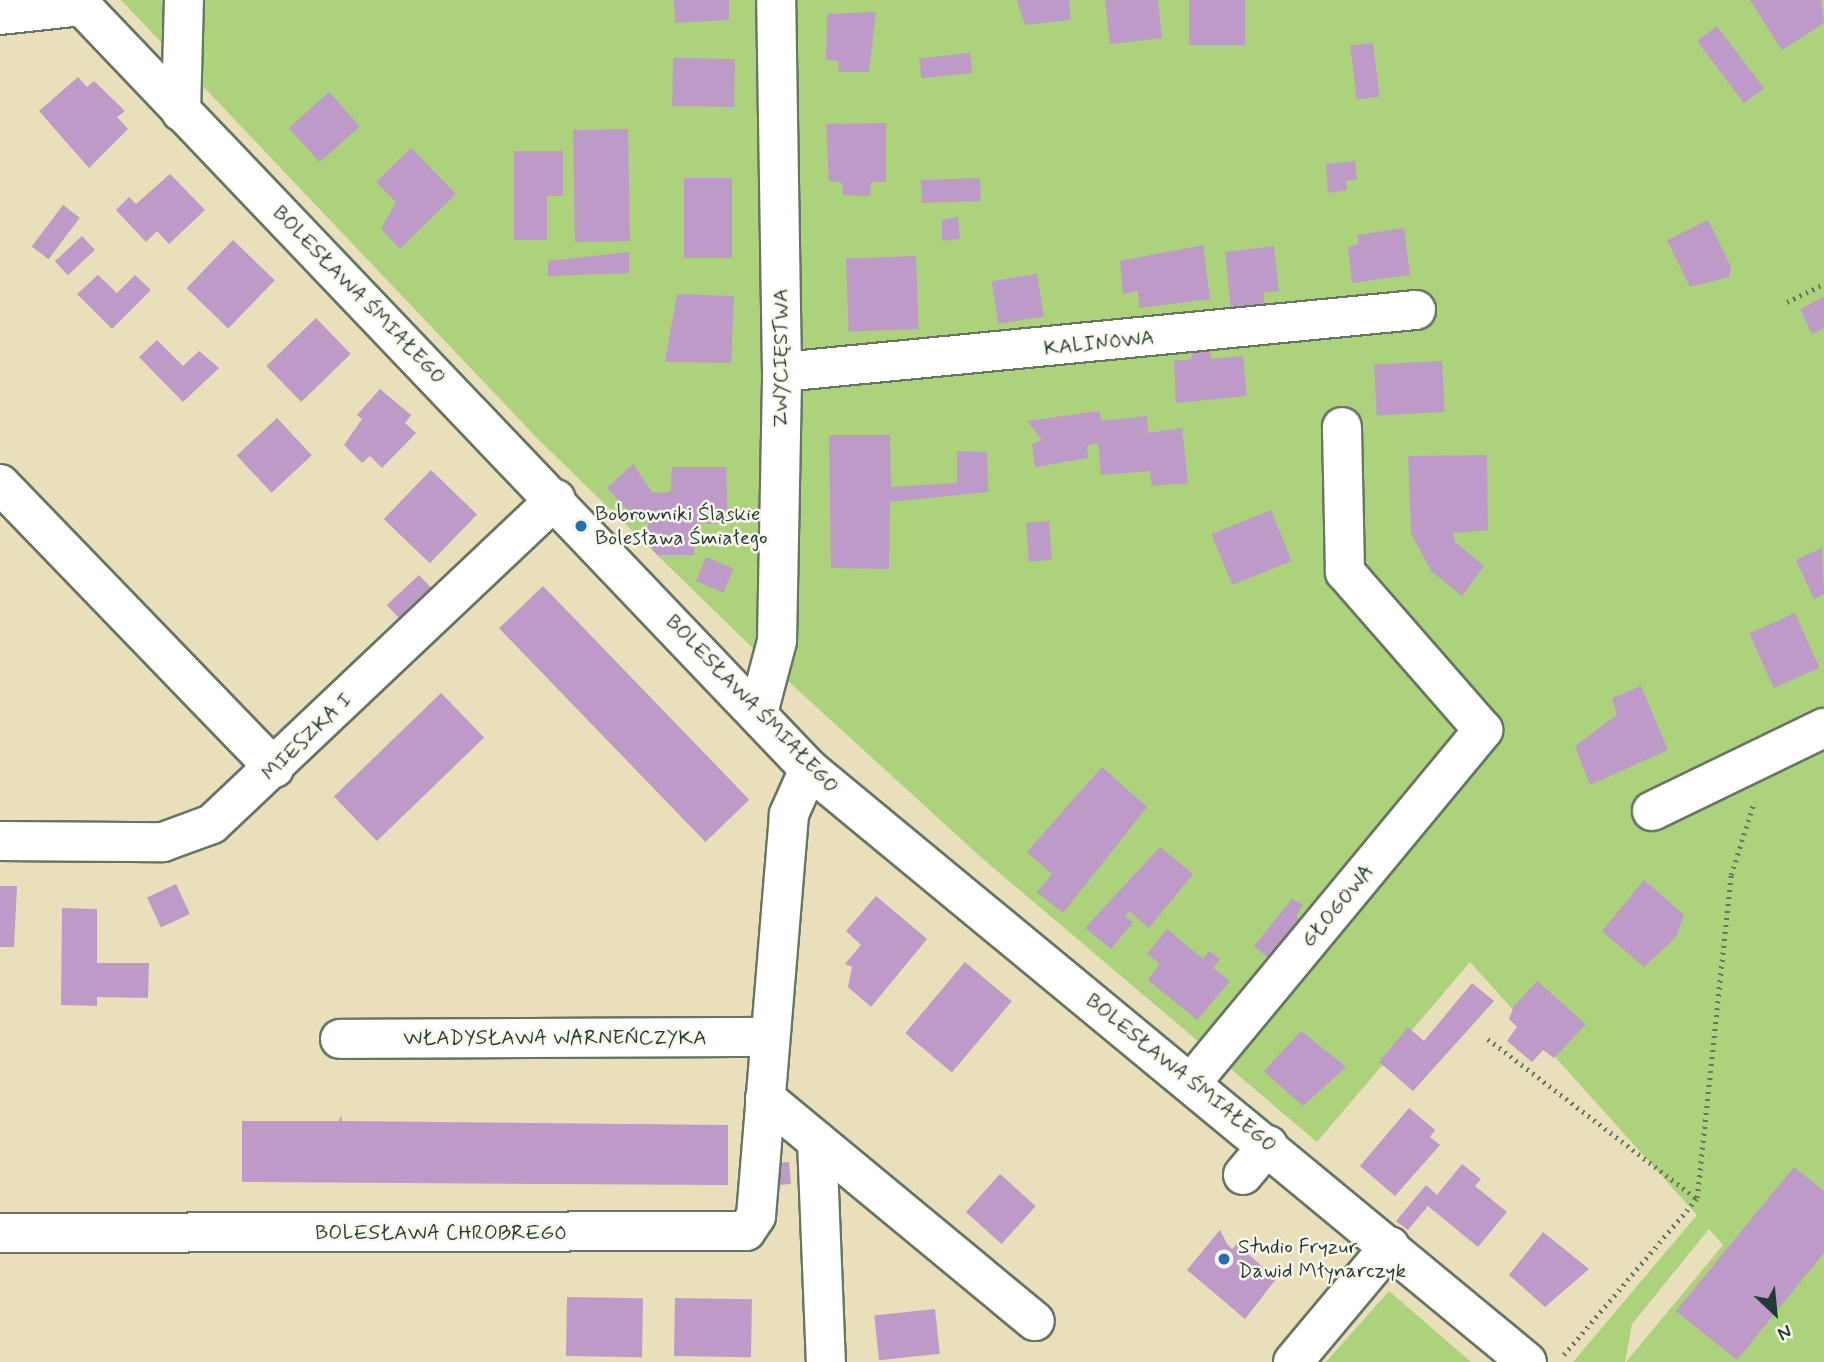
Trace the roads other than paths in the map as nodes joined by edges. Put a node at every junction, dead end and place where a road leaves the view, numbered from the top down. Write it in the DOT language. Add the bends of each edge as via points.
graph roads {
  1 [pos="184,0"];
  2 [pos="776,0"];
  3 [pos="81,2"];
  4 [pos="0,15"];
  5 [pos="181,112"];
  6 [pos="1416,310"];
  7 [pos="782,372"];
  8 [pos="1342,427"];
  9 [pos="0,484"];
  10 [pos="556,499"];
  11 [pos="758,713"];
  12 [pos="1824,728"];
  13 [pos="274,768"];
  14 [pos="810,769"];
  15 [pos="1652,811"];
  16 [pos="0,841"];
  17 [pos="770,1037"];
  18 [pos="341,1040"];
  19 [pos="1192,1082"];
  20 [pos="765,1098"];
  21 [pos="817,1141"];
  22 [pos="1268,1145"];
  23 [pos="1243,1175"];
  24 [pos="0,1233"];
  25 [pos="1391,1246"];
  26 [pos="1035,1321"];
  27 [pos="826,1362"];
  28 [pos="1293,1362"];
  29 [pos="1527,1362"];
  1 -- 5 [label="street"];
  2 -- 7 [label="street, ZWYCIĘSTWA"];
  3 -- 4 [label="street"];
  3 -- 5 [label="street, BOLESŁAWA ŚMIAŁEGO"];
  5 -- 10 [label="street, BOLESŁAWA ŚMIAŁEGO"];
  6 -- 7 [label="street, KALINOWA"];
  7 -- 11 [label="street, ZWYCIĘSTWA" via="778,641"];
  8 -- 19 [label="street, GŁOGOWA" via="1345,572 1483,730"];
  9 -- 13 [label="street"];
  10 -- 11 [label="street, BOLESŁAWA ŚMIAŁEGO"];
  10 -- 13 [label="street, MIESZKA I"];
  11 -- 14 [label="street, BOLESŁAWA ŚMIAŁEGO"];
  12 -- 15 [label="street"];
  13 -- 16 [label="street, MIESZKA I" via="212,824 180,839"];
  14 -- 17 [label="street, BOLESŁAWA CHROBREGO" via="789,814"];
  14 -- 19 [label="street, BOLESŁAWA ŚMIAŁEGO"];
  17 -- 18 [label="street, WŁADYSŁAWA WARNEŃCZYKA"];
  17 -- 20 [label="street, BOLESŁAWA CHROBREGO"];
  19 -- 22 [label="street, BOLESŁAWA ŚMIAŁEGO"];
  20 -- 21 [label="street"];
  20 -- 24 [label="street, BOLESŁAWA CHROBREGO" via="756,1216 740,1233"];
  21 -- 26 [label="street"];
  21 -- 27 [label="street"];
  22 -- 23 [label="street"];
  22 -- 25 [label="street, BOLESŁAWA ŚMIAŁEGO"];
  25 -- 28 [label="street"];
  25 -- 29 [label="street, BOLESŁAWA ŚMIAŁEGO"];
}
